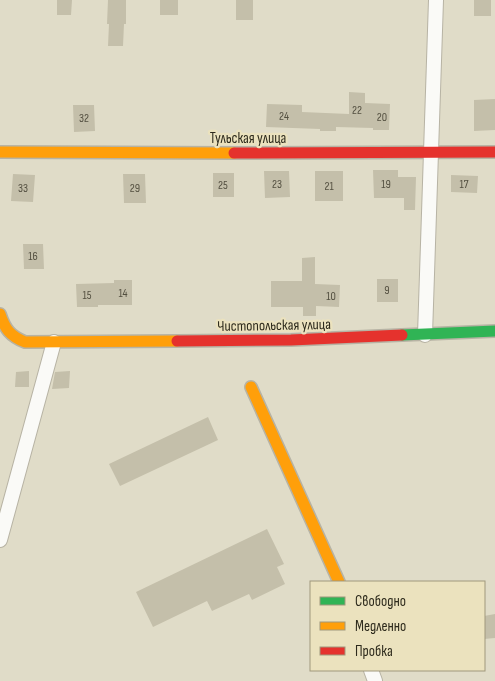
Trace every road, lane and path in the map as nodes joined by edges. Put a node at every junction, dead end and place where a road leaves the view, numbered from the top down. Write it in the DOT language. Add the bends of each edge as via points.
graph roads {
  1 [pos="436,0"];
  2 [pos="0,152"];
  3 [pos="495,152"];
  4 [pos="430,153"];
  5 [pos="0,314"];
  6 [pos="495,331"];
  7 [pos="425,334"];
  8 [pos="54,342"];
  9 [pos="251,387"];
  10 [pos="0,540"];
  11 [pos="339,581"];
  1 -- 4 [label="street"];
  2 -- 4 [label="street, Тульская улица"];
  3 -- 4 [label="street, Тульская улица"];
  4 -- 7 [label="street"];
  5 -- 8 [label="street, Чистопольская улица" via="13,338 25,342"];
  6 -- 7 [label="street, Чистопольская улица"];
  7 -- 8 [label="street, Чистопольская улица" via="291,340"];
  8 -- 10 [label="street"];
  9 -- 11 [label="street"];
}
